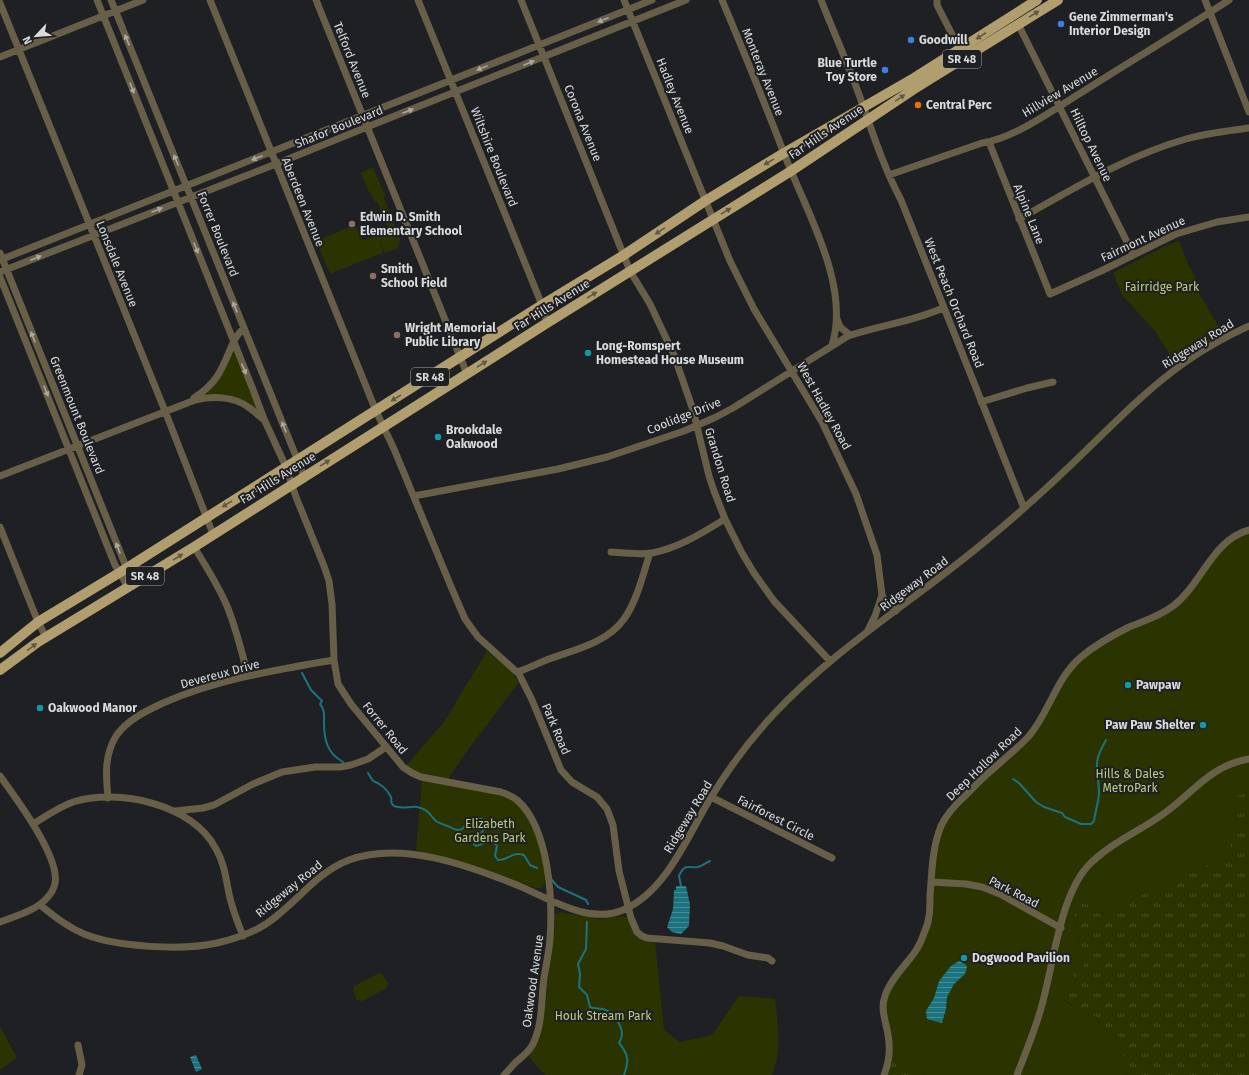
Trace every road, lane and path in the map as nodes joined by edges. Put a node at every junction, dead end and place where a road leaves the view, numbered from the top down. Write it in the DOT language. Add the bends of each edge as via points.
graph roads {
  1 [pos="97,0"];
  2 [pos="111,0"];
  3 [pos="143,0"];
  4 [pos="210,0"];
  5 [pos="316,0"];
  6 [pos="418,0"];
  7 [pos="521,0"];
  8 [pos="624,0"];
  9 [pos="652,0"];
  10 [pos="686,0"];
  11 [pos="722,0"];
  12 [pos="821,0"];
  13 [pos="931,0"];
  14 [pos="1037,0"];
  15 [pos="1058,0"];
  16 [pos="1205,0"];
  17 [pos="1229,0"];
  18 [pos="0,3"];
  19 [pos="937,3"];
  20 [pos="628,10"];
  21 [pos="115,11"];
  22 [pos="1210,12"];
  23 [pos="103,16"];
  24 [pos="632,21"];
  25 [pos="1018,24"];
  26 [pos="539,46"];
  27 [pos="19,50"];
  28 [pos="960,50"];
  29 [pos="0,57"];
  30 [pos="544,57"];
  31 [pos="451,80"];
  32 [pos="455,92"];
  33 [pos="862,103"];
  34 [pos="1060,106"];
  35 [pos="1249,112"];
  36 [pos="362,115"];
  37 [pos="868,120"];
  38 [pos="367,127"];
  39 [pos="1249,128"];
  40 [pos="989,142"];
  41 [pos="271,152"];
  42 [pos="784,153"];
  43 [pos="276,164"];
  44 [pos="791,171"];
  45 [pos="889,175"];
  46 [pos="1095,177"];
  47 [pos="186,186"];
  48 [pos="173,191"];
  49 [pos="191,197"];
  50 [pos="705,201"];
  51 [pos="178,202"];
  52 [pos="1249,217"];
  53 [pos="712,219"];
  54 [pos="1019,219"];
  55 [pos="89,224"];
  56 [pos="94,235"];
  57 [pos="1133,254"];
  58 [pos="624,255"];
  59 [pos="1,258"];
  60 [pos="3,271"];
  61 [pos="630,271"];
  62 [pos="0,277"];
  63 [pos="1050,294"];
  64 [pos="542,305"];
  65 [pos="944,308"];
  66 [pos="837,319"];
  67 [pos="547,323"];
  68 [pos="1249,326"];
  69 [pos="244,328"];
  70 [pos="850,335"];
  71 [pos="233,342"];
  72 [pos="832,346"];
  73 [pos="460,358"];
  74 [pos="792,371"];
  75 [pos="467,374"];
  76 [pos="1053,382"];
  77 [pos="188,401"];
  78 [pos="981,402"];
  79 [pos="165,411"];
  80 [pos="376,411"];
  81 [pos="264,419"];
  82 [pos="696,426"];
  83 [pos="383,427"];
  84 [pos="77,445"];
  85 [pos="69,448"];
  86 [pos="297,460"];
  87 [pos="286,467"];
  88 [pos="0,476"];
  89 [pos="304,476"];
  90 [pos="292,484"];
  91 [pos="414,496"];
  92 [pos="1024,508"];
  93 [pos="207,517"];
  94 [pos="725,518"];
  95 [pos="0,527"];
  96 [pos="1249,530"];
  97 [pos="213,534"];
  98 [pos="194,547"];
  99 [pos="611,552"];
  100 [pos="650,553"];
  101 [pos="123,571"];
  102 [pos="130,586"];
  103 [pos="882,595"];
  104 [pos="896,611"];
  105 [pos="38,622"];
  106 [pos="868,632"];
  107 [pos="46,637"];
  108 [pos="0,653"];
  109 [pos="334,660"];
  110 [pos="830,661"];
  111 [pos="0,670"];
  112 [pos="517,672"];
  113 [pos="248,676"];
  114 [pos="386,747"];
  115 [pos="1249,759"];
  116 [pos="0,776"];
  117 [pos="711,797"];
  118 [pos="108,798"];
  119 [pos="175,811"];
  120 [pos="33,824"];
  121 [pos="832,858"];
  122 [pos="932,882"];
  123 [pos="550,901"];
  124 [pos="40,905"];
  125 [pos="628,908"];
  126 [pos="0,922"];
  127 [pos="1061,928"];
  128 [pos="242,936"];
  129 [pos="772,961"];
  130 [pos="78,1044"];
  131 [pos="79,1075"];
  132 [pos="504,1075"];
  133 [pos="884,1075"];
  134 [pos="1017,1075"];
  1 -- 23 [label="street"];
  2 -- 21 [label="street, Forrer Boulevard"];
  3 -- 21 [label="street"];
  4 -- 41 [label="street, Aberdeen Avenue"];
  5 -- 36 [label="street, Telford Avenue"];
  6 -- 31 [label="street, Wiltshire Boulevard"];
  7 -- 26 [label="street, Corona Avenue"];
  8 -- 20 [label="street, Hadley Avenue"];
  9 -- 20 [label="street, Shafor Boulevard"];
  10 -- 24 [label="street, Shafor Boulevard"];
  11 -- 42 [label="street, Monteray Avenue"];
  12 -- 33 [label="street, West Peach Orchard Road"];
  13 -- 19 [label="street"];
  14 -- 28 [label="main road, Far Hills Avenue / SR 48, one-way"];
  25 -- 15 [label="main road, Far Hills Avenue / SR 48, one-way"];
  16 -- 22 [label="street"];
  17 -- 22 [label="street, Hillview Avenue"];
  18 -- 27 [label="street, Lonsdale Avenue"];
  19 -- 28 [label="street"];
  20 -- 24 [label="street, Hadley Avenue"];
  20 -- 26 [label="street, Shafor Boulevard, one-way"];
  21 -- 23 [label="street"];
  47 -- 21 [label="street, Forrer Boulevard, one-way"];
  22 -- 34 [label="street, Hillview Avenue"];
  22 -- 35 [label="street"];
  23 -- 27 [label="street"];
  23 -- 48 [label="street, one-way"];
  24 -- 30 [label="street, Shafor Boulevard"];
  24 -- 50 [label="street, Hadley Avenue"];
  25 -- 34 [label="street, Hilltop Avenue"];
  37 -- 25 [label="main road, Far Hills Avenue / SR 48, one-way"];
  26 -- 30 [label="street, Corona Avenue"];
  26 -- 31 [label="street, Shafor Boulevard, one-way"];
  27 -- 29 [label="street"];
  27 -- 55 [label="street, Lonsdale Avenue"];
  28 -- 33 [label="main road, Far Hills Avenue / SR 48" via="914,78"];
  32 -- 30 [label="street, Shafor Boulevard, one-way"];
  30 -- 58 [label="street, Corona Avenue"];
  31 -- 32 [label="street, Wiltshire Boulevard"];
  31 -- 36 [label="street, Shafor Boulevard"];
  38 -- 32 [label="street, Shafor Boulevard, one-way"];
  32 -- 64 [label="street, Wiltshire Boulevard"];
  33 -- 37 [label="street, West Peach Orchard Road"];
  33 -- 42 [label="main road, Far Hills Avenue / SR 48"];
  34 -- 40 [label="street, Hillview Avenue"];
  34 -- 46 [label="street, Hilltop Avenue"];
  36 -- 38 [label="street, Telford Avenue"];
  36 -- 41 [label="street, Shafor Boulevard"];
  37 -- 44 [label="main road, Far Hills Avenue / SR 48"];
  37 -- 45 [label="street, West Peach Orchard Road"];
  38 -- 43 [label="street, Shafor Boulevard"];
  38 -- 73 [label="street, Telford Avenue"];
  39 -- 46 [label="street" via="1187,139 1155,149"];
  40 -- 45 [label="street, Hillview Avenue"];
  40 -- 54 [label="street, Alpine Lane"];
  41 -- 43 [label="street, Aberdeen Avenue"];
  41 -- 47 [label="street, Shafor Boulevard, one-way"];
  42 -- 44 [label="street, Monteray Avenue"];
  42 -- 50 [label="main road, Far Hills Avenue / SR 48, one-way"];
  43 -- 49 [label="street, Shafor Boulevard"];
  43 -- 80 [label="street, Aberdeen Avenue"];
  53 -- 44 [label="main road, Far Hills Avenue / SR 48, one-way"];
  44 -- 66 [label="street, Monteray Avenue" via="826,260 834,291"];
  45 -- 65 [label="street, West Peach Orchard Road"];
  46 -- 54 [label="street"];
  46 -- 57 [label="street, Hilltop Avenue"];
  47 -- 48 [label="street, Shafor Boulevard"];
  47 -- 49 [label="street, Forrer Boulevard"];
  48 -- 51 [label="street"];
  48 -- 55 [label="street, Shafor Boulevard"];
  49 -- 51 [label="street, Shafor Boulevard"];
  69 -- 49 [label="street, Forrer Boulevard, one-way"];
  50 -- 53 [label="street, West Hadley Road"];
  50 -- 58 [label="main road, Far Hills Avenue / SR 48, one-way"];
  56 -- 51 [label="street, Shafor Boulevard, one-way"];
  51 -- 71 [label="street, one-way"];
  52 -- 57 [label="street, Fairmont Avenue" via="1194,228 1160,240"];
  53 -- 61 [label="main road, Far Hills Avenue / SR 48"];
  53 -- 74 [label="street, West Hadley Road" via="743,288"];
  54 -- 63 [label="street, Alpine Lane"];
  55 -- 56 [label="street, Lonsdale Avenue"];
  55 -- 59 [label="street, Shafor Boulevard"];
  60 -- 56 [label="street, Shafor Boulevard, one-way"];
  56 -- 79 [label="street, Lonsdale Avenue"];
  57 -- 63 [label="street, Fairmont Avenue"];
  58 -- 61 [label="street, Grandon Road"];
  58 -- 64 [label="main road, Far Hills Avenue / SR 48"];
  59 -- 60 [label="street, Greenmount Boulevard"];
  84 -- 60 [label="street, Greenmount Boulevard, one-way"];
  67 -- 61 [label="main road, Far Hills Avenue / SR 48, one-way"];
  61 -- 82 [label="street, Grandon Road" via="650,304 674,355"];
  62 -- 85 [label="street, Greenmount Boulevard, one-way"];
  64 -- 67 [label="street, Wiltshire Boulevard"];
  64 -- 73 [label="main road, Far Hills Avenue / SR 48"];
  65 -- 70 [label="street, Coolidge Drive" via="911,320"];
  65 -- 78 [label="street, West Peach Orchard Road"];
  66 -- 70 [label="street" via="840,327"];
  66 -- 72 [label="street, Monteray Avenue"];
  75 -- 67 [label="main road, Far Hills Avenue / SR 48, one-way"];
  68 -- 92 [label="street, Ridgeway Road" via="1201,352 1168,375"];
  69 -- 71 [label="street"];
  86 -- 69 [label="street, Forrer Boulevard, one-way"];
  70 -- 72 [label="street, Coolidge Drive"];
  71 -- 77 [label="street" via="218,376 200,394"];
  71 -- 81 [label="street, one-way"];
  72 -- 74 [label="street, Coolidge Drive"];
  73 -- 75 [label="street, Telford Avenue"];
  73 -- 80 [label="main road, Far Hills Avenue / SR 48, one-way"];
  74 -- 82 [label="street, Coolidge Drive" via="733,408"];
  74 -- 103 [label="street, West Hadley Road" via="822,422 856,494 877,555"];
  75 -- 83 [label="main road, Far Hills Avenue / SR 48"];
  76 -- 78 [label="street"];
  77 -- 79 [label="street"];
  77 -- 81 [label="street" via="212,398 232,400 249,407"];
  78 -- 92 [label="street, West Peach Orchard Road"];
  79 -- 84 [label="street"];
  79 -- 93 [label="street, Lonsdale Avenue"];
  80 -- 83 [label="street, Park Road"];
  80 -- 86 [label="main road, Far Hills Avenue / SR 48"];
  81 -- 87 [label="street"];
  82 -- 91 [label="street, Coolidge Drive" via="607,457 558,470"];
  82 -- 94 [label="street, Grandon Road" via="709,476"];
  89 -- 83 [label="main road, Far Hills Avenue / SR 48, one-way"];
  83 -- 91 [label="street, Park Road"];
  84 -- 85 [label="street"];
  101 -- 84 [label="street, Greenmount Boulevard, one-way"];
  85 -- 88 [label="street"];
  85 -- 101 [label="street, Greenmount Boulevard"];
  86 -- 87 [label="main road, Far Hills Avenue / SR 48"];
  86 -- 89 [label="street, Forrer Boulevard"];
  87 -- 90 [label="street"];
  87 -- 93 [label="main road, Far Hills Avenue / SR 48, one-way"];
  89 -- 90 [label="main road, Far Hills Avenue / SR 48"];
  90 -- 97 [label="main road, Far Hills Avenue / SR 48"];
  90 -- 109 [label="street, Forrer Road" via="329,581"];
  91 -- 112 [label="street, Park Road" via="471,629 486,646"];
  92 -- 104 [label="street, Ridgeway Road"];
  93 -- 97 [label="street, Lonsdale Avenue"];
  93 -- 101 [label="main road, Far Hills Avenue / SR 48"];
  94 -- 100 [label="street" via="682,543"];
  94 -- 110 [label="street, Grandon Road" via="742,553 767,592"];
  95 -- 105 [label="street"];
  96 -- 122 [label="street, Deep Hollow Road" via="1237,534 1221,547 1190,590 1173,606 1099,644 1071,666 1030,734 954,807 944,821 932,860"];
  97 -- 98 [label="main road, Far Hills Avenue / SR 48"];
  102 -- 98 [label="main road, Far Hills Avenue / SR 48, one-way"];
  98 -- 113 [label="street" via="228,607"];
  99 -- 100 [label="street"];
  100 -- 112 [label="street" via="629,611 618,627 588,645"];
  101 -- 102 [label="street, Greenmount Boulevard"];
  101 -- 105 [label="main road, Far Hills Avenue / SR 48"];
  102 -- 107 [label="main road, Far Hills Avenue / SR 48"];
  103 -- 104 [label="street"];
  103 -- 106 [label="street, West Hadley Road"];
  104 -- 106 [label="street, Ridgeway Road"];
  105 -- 107 [label="street"];
  105 -- 108 [label="main road, Far Hills Avenue / SR 48"];
  106 -- 110 [label="street, Ridgeway Road"];
  111 -- 107 [label="main road, Far Hills Avenue / SR 48, one-way"];
  109 -- 113 [label="street, Devereux Drive"];
  109 -- 114 [label="street, Forrer Road" via="336,677 342,692"];
  110 -- 117 [label="street, Ridgeway Road" via="794,693 760,730"];
  112 -- 125 [label="street, Park Road" via="532,700 561,770 572,782 597,797 607,809 613,825"];
  113 -- 118 [label="street, Devereux Drive" via="180,696 130,721 116,736 108,754"];
  114 -- 119 [label="street" via="351,766 304,768 282,772 252,784 214,805"];
  114 -- 123 [label="street, Forrer Road" via="412,774 501,792 516,799 528,812 543,848"];
  115 -- 127 [label="street" via="1216,770 1163,815 1100,855 1081,875 1074,887"];
  116 -- 120 [label="street"];
  117 -- 121 [label="street, Fairforest Circle"];
  117 -- 125 [label="street, Ridgeway Road" via="672,865 652,890"];
  118 -- 119 [label="street" via="147,802"];
  118 -- 120 [label="street" via="73,802"];
  119 -- 128 [label="street" via="204,831 216,848"];
  120 -- 124 [label="street" via="51,860 55,877 50,895"];
  122 -- 127 [label="street, Park Road" via="982,887 1000,894"];
  122 -- 133 [label="street, Deep Hollow Road" via="930,912 924,934 885,995 883,1013 890,1043 889,1060"];
  123 -- 125 [label="street, Ridgeway Road" via="594,914 616,913"];
  123 -- 128 [label="street, Ridgeway Road" via="517,885 425,856 378,854 350,860 328,871 273,919"];
  123 -- 132 [label="street, Oakwood Avenue" via="550,941 538,1028 530,1049"];
  124 -- 126 [label="street"];
  124 -- 128 [label="street, Ridgeway Road" via="74,930 88,936 131,944 204,945"];
  125 -- 129 [label="street, Park Road" via="634,928 642,936 710,943"];
  127 -- 134 [label="street" via="1043,1003"];
  130 -- 131 [label="street" via="82,1065"];
}
